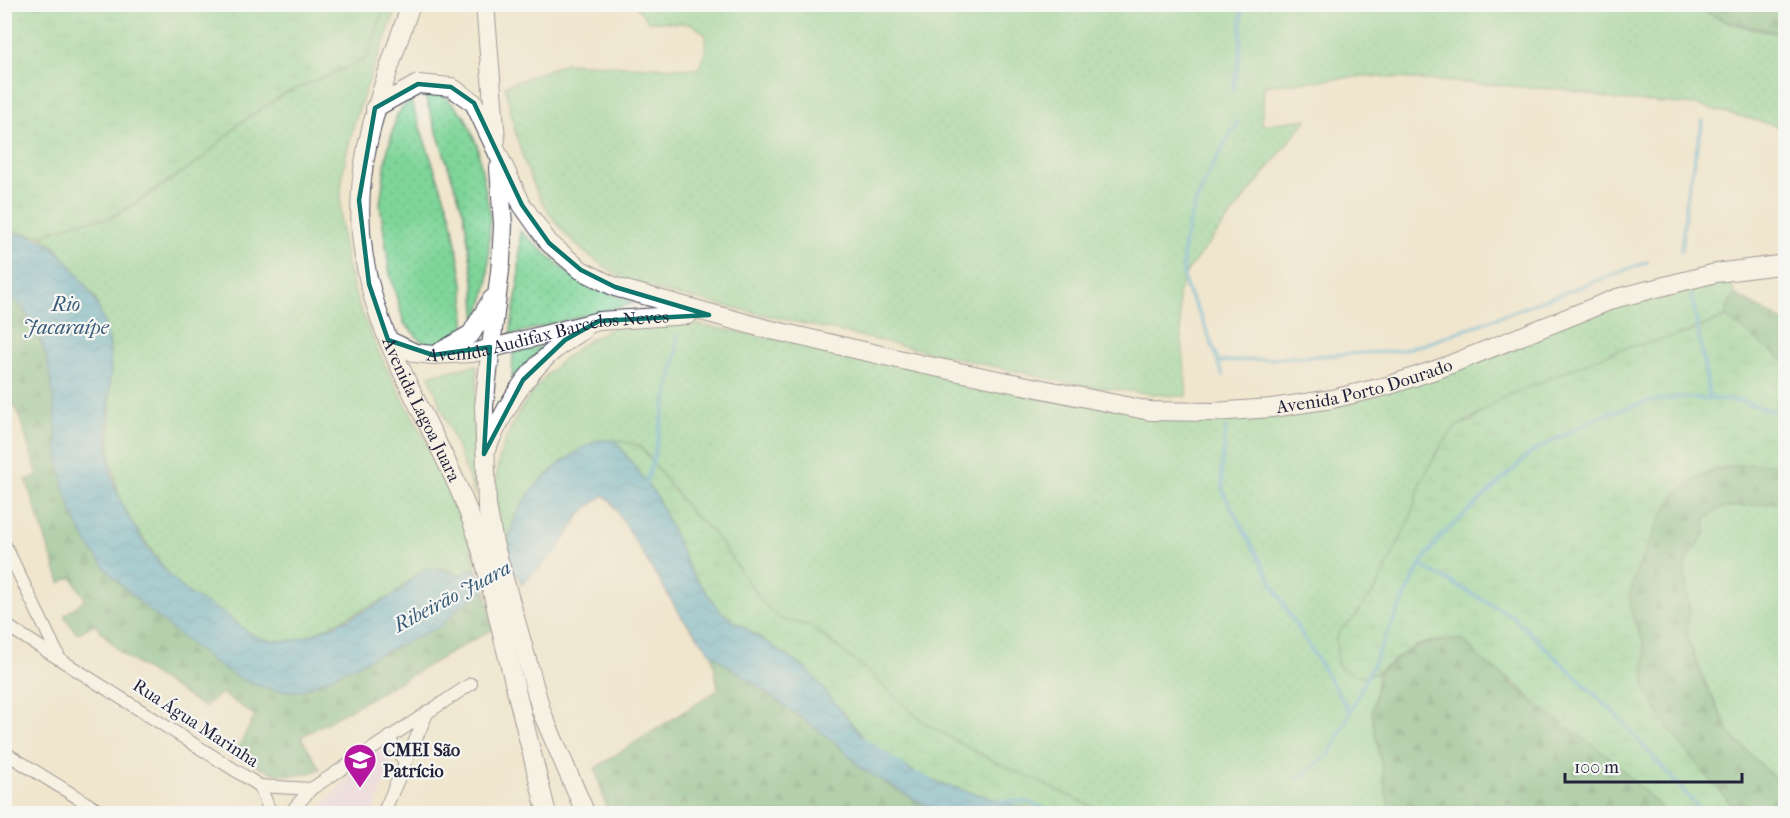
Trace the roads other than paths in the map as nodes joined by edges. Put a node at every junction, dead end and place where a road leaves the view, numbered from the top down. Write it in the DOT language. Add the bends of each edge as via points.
graph roads {
  1 [pos="411,4"];
  2 [pos="485,4"];
  3 [pos="375,108"];
  4 [pos="497,150"];
  5 [pos="1785,264"];
  6 [pos="497,289"];
  7 [pos="709,315"];
  8 [pos="599,321"];
  9 [pos="388,340"];
  10 [pos="490,347"];
  11 [pos="433,355"];
  12 [pos="930,366"];
  13 [pos="484,454"];
  14 [pos="4,543"];
  15 [pos="488,546"];
  16 [pos="506,612"];
  17 [pos="4,624"];
  18 [pos="59,657"];
  19 [pos="471,684"];
  20 [pos="428,710"];
  21 [pos="388,738"];
  22 [pos="4,752"];
  23 [pos="405,762"];
  24 [pos="260,786"];
  25 [pos="311,789"];
  26 [pos="104,813"];
  27 [pos="271,813"];
  28 [pos="288,813"];
  29 [pos="383,813"];
  30 [pos="547,813"];
  31 [pos="586,813"];
  1 -- 3 [label="main road, Avenida Lagoa Juara"];
  2 -- 4 [label="main road, Avenida Lagoa Juara"];
  3 -- 4 [label="main road, Avenida Audifax Barcelos Neves" via="418,84 451,87 474,103"];
  3 -- 9 [label="main road, Avenida Lagoa Juara" via="358,200 369,284"];
  4 -- 6 [label="main road, Avenida Lagoa Juara" via="503,225"];
  4 -- 7 [label="main road, Avenida Audifax Barcelos Neves" via="522,205 549,243 581,270 615,287"];
  5 -- 12 [label="main road, Avenida Porto Dourado" via="1658,286 1608,301 1398,382 1332,399 1272,408 1150,411"];
  6 -- 10 [label="main road, Avenida Lagoa Juara"];
  6 -- 11 [label="main road" via="471,334"];
  7 -- 8 [label="main road, Avenida Audifax Barcelos Neves"];
  7 -- 12 [label="main road, Avenida Audifax Barcelos Neves"];
  8 -- 10 [label="main road, Avenida Audifax Barcelos Neves"];
  8 -- 13 [label="main road" via="565,340 524,380 507,404"];
  9 -- 11 [label="main road, Avenida Audifax Barcelos Neves" via="415,353"];
  9 -- 15 [label="main road, Avenida Lagoa Juara"];
  10 -- 11 [label="main road, Avenida Audifax Barcelos Neves" via="472,353"];
  10 -- 13 [label="main road, Avenida Lagoa Juara"];
  13 -- 15 [label="main road, Avenida Lagoa Juara"];
  14 -- 18 [label="street"];
  15 -- 16 [label="main road, Avenida Lagoa Juara"];
  16 -- 30 [label="main road, Avenida Lagoa Juara"];
  16 -- 31 [label="main road, Avenida Lagoa Juara" via="542,713"];
  17 -- 18 [label="street, Rua Água Marinha"];
  18 -- 24 [label="street, Rua Água Marinha"];
  19 -- 20 [label="street"];
  20 -- 21 [label="street"];
  20 -- 23 [label="street"];
  21 -- 23 [label="street"];
  21 -- 25 [label="street"];
  22 -- 26 [label="street"];
  23 -- 29 [label="street"];
  24 -- 25 [label="street, Rua Água Marinha"];
  24 -- 27 [label="street"];
  25 -- 28 [label="street"];
}
